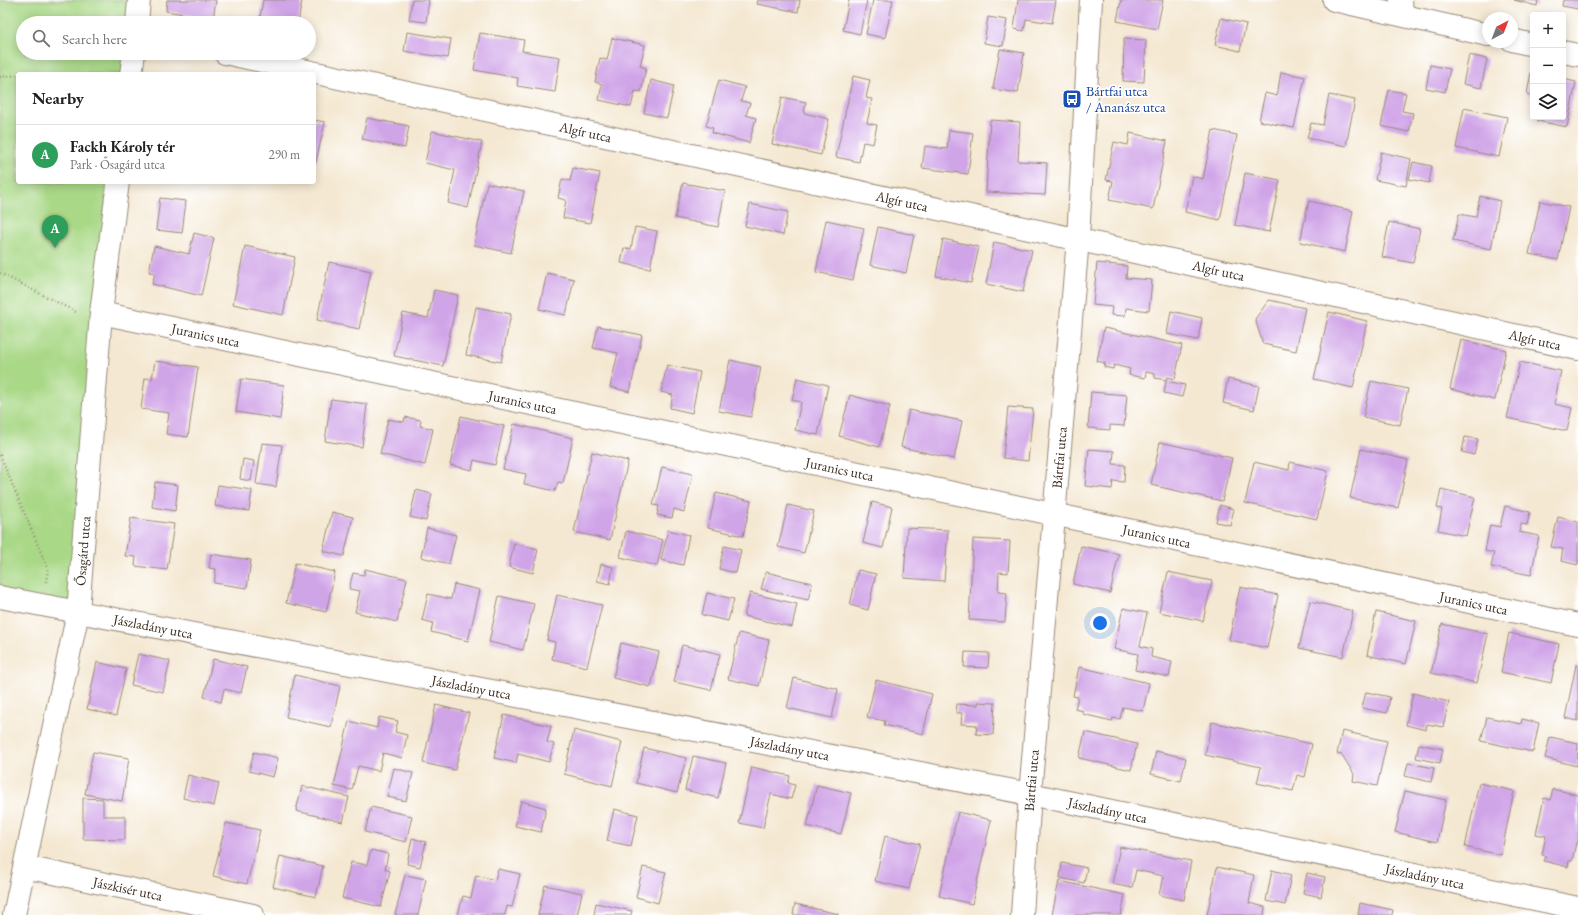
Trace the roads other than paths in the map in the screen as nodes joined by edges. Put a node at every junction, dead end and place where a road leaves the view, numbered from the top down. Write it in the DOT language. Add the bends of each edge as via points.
graph roads {
  1 [pos="139,0"];
  2 [pos="1091,0"];
  3 [pos="1334,0"];
  4 [pos="1402,7"];
  5 [pos="138,16"];
  6 [pos="1482,33"];
  7 [pos="1518,41"];
  8 [pos="1530,44"];
  9 [pos="1566,53"];
  10 [pos="1578,56"];
  11 [pos="133,60"];
  12 [pos="257,60"];
  13 [pos="131,72"];
  14 [pos="312,72"];
  15 [pos="316,73"];
  16 [pos="118,184"];
  17 [pos="1078,239"];
  18 [pos="101,316"];
  19 [pos="1578,349"];
  20 [pos="1054,513"];
  21 [pos="0,597"];
  22 [pos="78,612"];
  23 [pos="1578,625"];
  24 [pos="1030,794"];
  25 [pos="25,867"];
  26 [pos="1578,908"];
  27 [pos="14,915"];
  28 [pos="254,915"];
  29 [pos="1022,915"];
  1 -- 5 [label="street"];
  2 -- 17 [label="street, Bártfai utca"];
  3 -- 4 [label="street"];
  4 -- 6 [label="street"];
  7 -- 8 [label="street"];
  9 -- 10 [label="street"];
  11 -- 13 [label="street"];
  12 -- 14 [label="street, Algír utca"];
  15 -- 17 [label="street, Algír utca"];
  16 -- 18 [label="street, Ősagárd utca"];
  17 -- 19 [label="street, Algír utca"];
  17 -- 20 [label="street, Bártfai utca"];
  18 -- 20 [label="street, Juranics utca"];
  18 -- 22 [label="street, Ősagárd utca"];
  20 -- 23 [label="street, Juranics utca"];
  20 -- 24 [label="street, Bártfai utca"];
  21 -- 22 [label="street, Jászladány utca"];
  22 -- 24 [label="street, Jászladány utca"];
  22 -- 25 [label="street, Ősagárd utca"];
  24 -- 26 [label="street, Jászladány utca"];
  24 -- 29 [label="street, Bártfai utca"];
  25 -- 27 [label="street, Ősagárd utca"];
  25 -- 28 [label="street, Jászkisér utca"];
}
